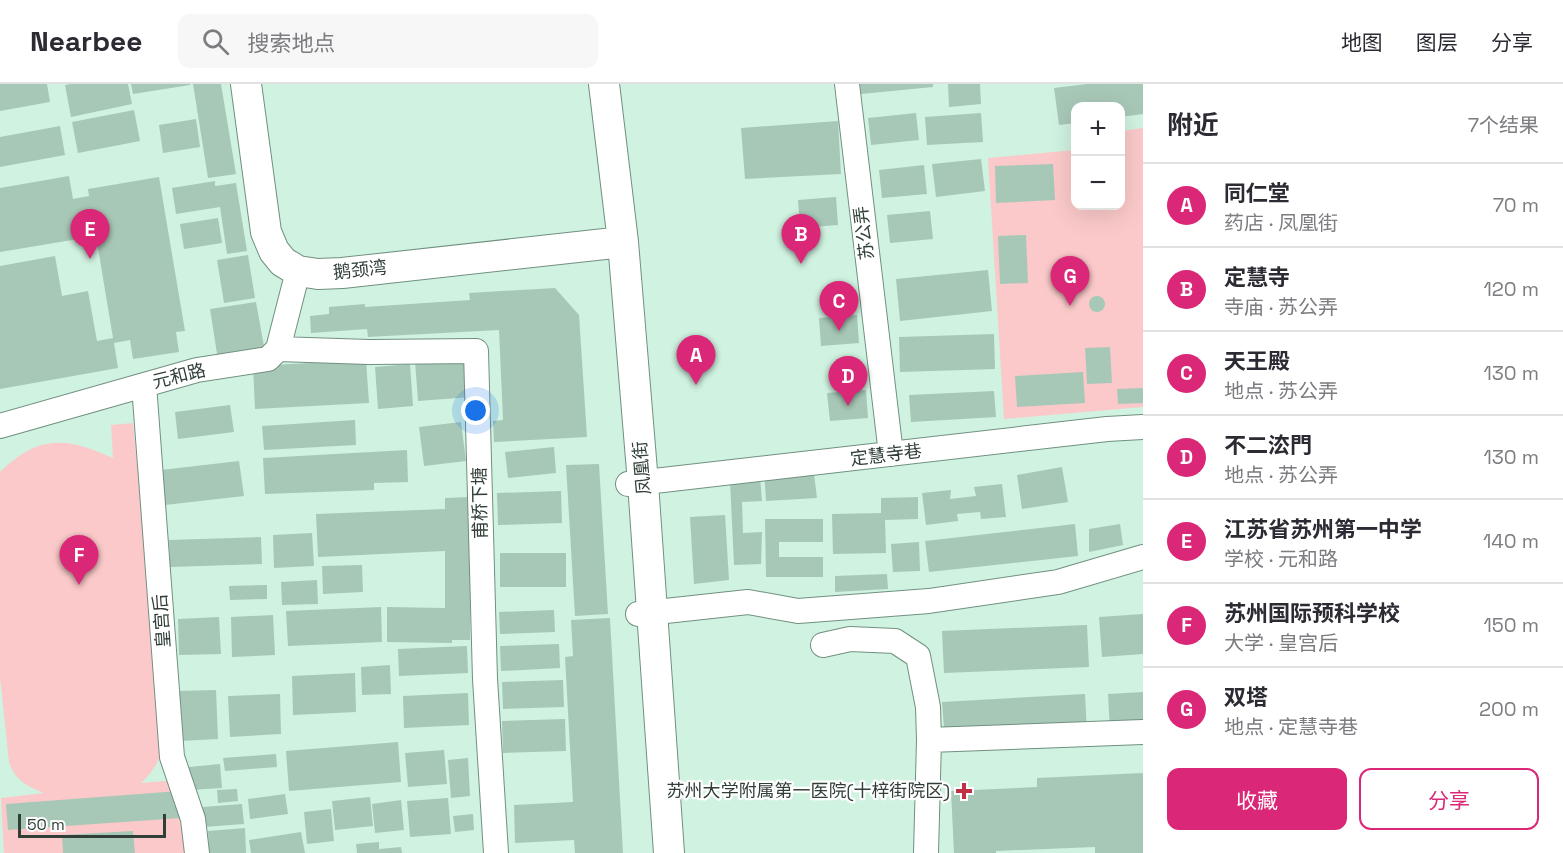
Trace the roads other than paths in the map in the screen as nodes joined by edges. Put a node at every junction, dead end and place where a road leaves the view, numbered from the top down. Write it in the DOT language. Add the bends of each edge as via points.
graph roads {
  1 [pos="246,84"];
  2 [pos="604,84"];
  3 [pos="847,84"];
  4 [pos="616,243"];
  5 [pos="298,271"];
  6 [pos="278,349"];
  7 [pos="144,385"];
  8 [pos="0,426"];
  9 [pos="1143,427"];
  10 [pos="891,454"];
  11 [pos="636,484"];
  12 [pos="1143,557"];
  13 [pos="645,613"];
  14 [pos="823,645"];
  15 [pos="1143,732"];
  16 [pos="929,740"];
  17 [pos="197,853"];
  18 [pos="496,853"];
  19 [pos="654,853"];
  20 [pos="669,853"];
  21 [pos="926,853"];
  1 -- 5 [label="main road" via="266,232 277,255"];
  2 -- 4 [label="main road, 凤凰街"];
  3 -- 10 [label="street, 苏公弄"];
  4 -- 5 [label="main road, 鹅颈湾" via="342,273"];
  4 -- 11 [label="main road, 凤凰街"];
  5 -- 6 [label="street"];
  6 -- 7 [label="street, 元和路" via="268,359 197,370"];
  6 -- 18 [label="street, 甫桥下塘" via="476,351 485,680"];
  7 -- 8 [label="street, 元和路"];
  7 -- 17 [label="street, 皇宫后" via="172,757 193,819"];
  9 -- 10 [label="street, 定慧寺巷"];
  10 -- 11 [label="street, 定慧寺巷"];
  11 -- 13 [label="main road, 凤凰街"];
  12 -- 13 [label="street" via="1058,582 929,601 798,611 748,602"];
  13 -- 19 [label="main road, 凤凰街"];
  13 -- 20 [label="main road, 凤凰街"];
  14 -- 16 [label="street" via="850,639 895,641 918,656 928,707"];
  15 -- 16 [label="street"];
  16 -- 21 [label="street"];
}
